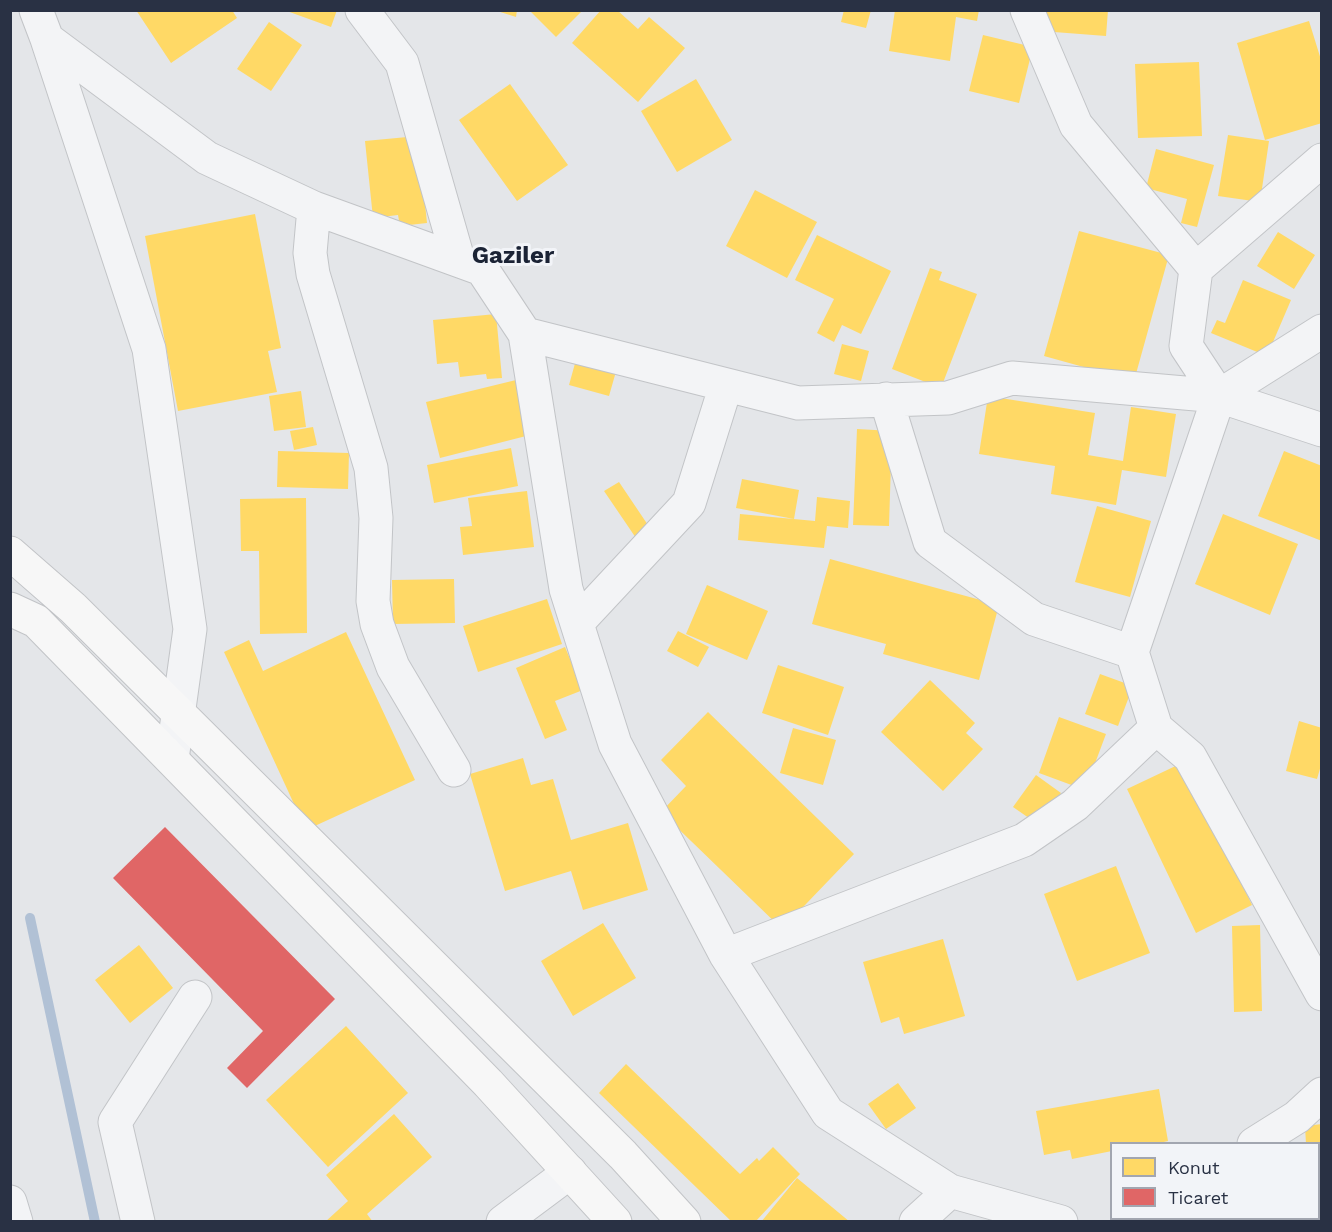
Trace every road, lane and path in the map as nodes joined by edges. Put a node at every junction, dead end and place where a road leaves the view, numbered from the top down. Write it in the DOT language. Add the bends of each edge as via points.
graph roads {
  1 [pos="362,10"];
  2 [pos="1027,10"];
  3 [pos="41,25"];
  4 [pos="1322,160"];
  5 [pos="314,208"];
  6 [pos="458,259"];
  7 [pos="1196,268"];
  8 [pos="1322,331"];
  9 [pos="525,334"];
  10 [pos="726,385"];
  11 [pos="1219,396"];
  12 [pos="886,399"];
  13 [pos="1322,430"];
  14 [pos="10,553"];
  15 [pos="10,609"];
  16 [pos="577,623"];
  17 [pos="1132,652"];
  18 [pos="178,713"];
  19 [pos="1156,728"];
  20 [pos="172,759"];
  21 [pos="454,770"];
  22 [pos="726,956"];
  23 [pos="1322,994"];
  24 [pos="195,997"];
  25 [pos="1322,1094"];
  26 [pos="1298,1130"];
  27 [pos="1257,1142"];
  28 [pos="570,1172"];
  29 [pos="950,1191"];
  30 [pos="10,1202"];
  31 [pos="16,1221"];
  32 [pos="138,1221"];
  33 [pos="503,1221"];
  34 [pos="615,1221"];
  35 [pos="684,1221"];
  36 [pos="916,1221"];
  37 [pos="1061,1221"];
  1 -- 6 [label="street" via="402,63"];
  2 -- 7 [label="street" via="1076,125"];
  3 -- 5 [label="street" via="207,158"];
  3 -- 18 [label="street" via="149,349 190,629"];
  4 -- 7 [label="street"];
  5 -- 6 [label="street"];
  5 -- 21 [label="street" via="310,253 313,274 371,468 376,518 373,601 377,624 393,667"];
  6 -- 9 [label="street" via="482,269"];
  7 -- 11 [label="street" via="1186,346"];
  8 -- 11 [label="street"];
  9 -- 10 [label="street"];
  9 -- 16 [label="street" via="566,589"];
  10 -- 12 [label="street" via="798,403"];
  10 -- 16 [label="street" via="689,503"];
  11 -- 12 [label="street" via="1012,378 948,398"];
  11 -- 13 [label="street"];
  11 -- 17 [label="street"];
  12 -- 17 [label="street" via="930,542 1034,619"];
  14 -- 18 [label="main road" via="73,608"];
  15 -- 20 [label="main road" via="36,621"];
  16 -- 22 [label="street" via="615,744"];
  17 -- 19 [label="street"];
  18 -- 20 [label="street"];
  18 -- 35 [label="main road" via="623,1155"];
  19 -- 22 [label="street" via="1075,805 1024,840"];
  19 -- 23 [label="street" via="1190,757"];
  20 -- 28 [label="main road"];
  22 -- 29 [label="street" via="828,1113"];
  24 -- 32 [label="street" via="116,1122"];
  25 -- 26 [label="street"];
  26 -- 27 [label="street"];
  28 -- 33 [label="street"];
  28 -- 34 [label="main road"];
  29 -- 36 [label="street"];
  29 -- 37 [label="street"];
  30 -- 31 [label="street"];
}
